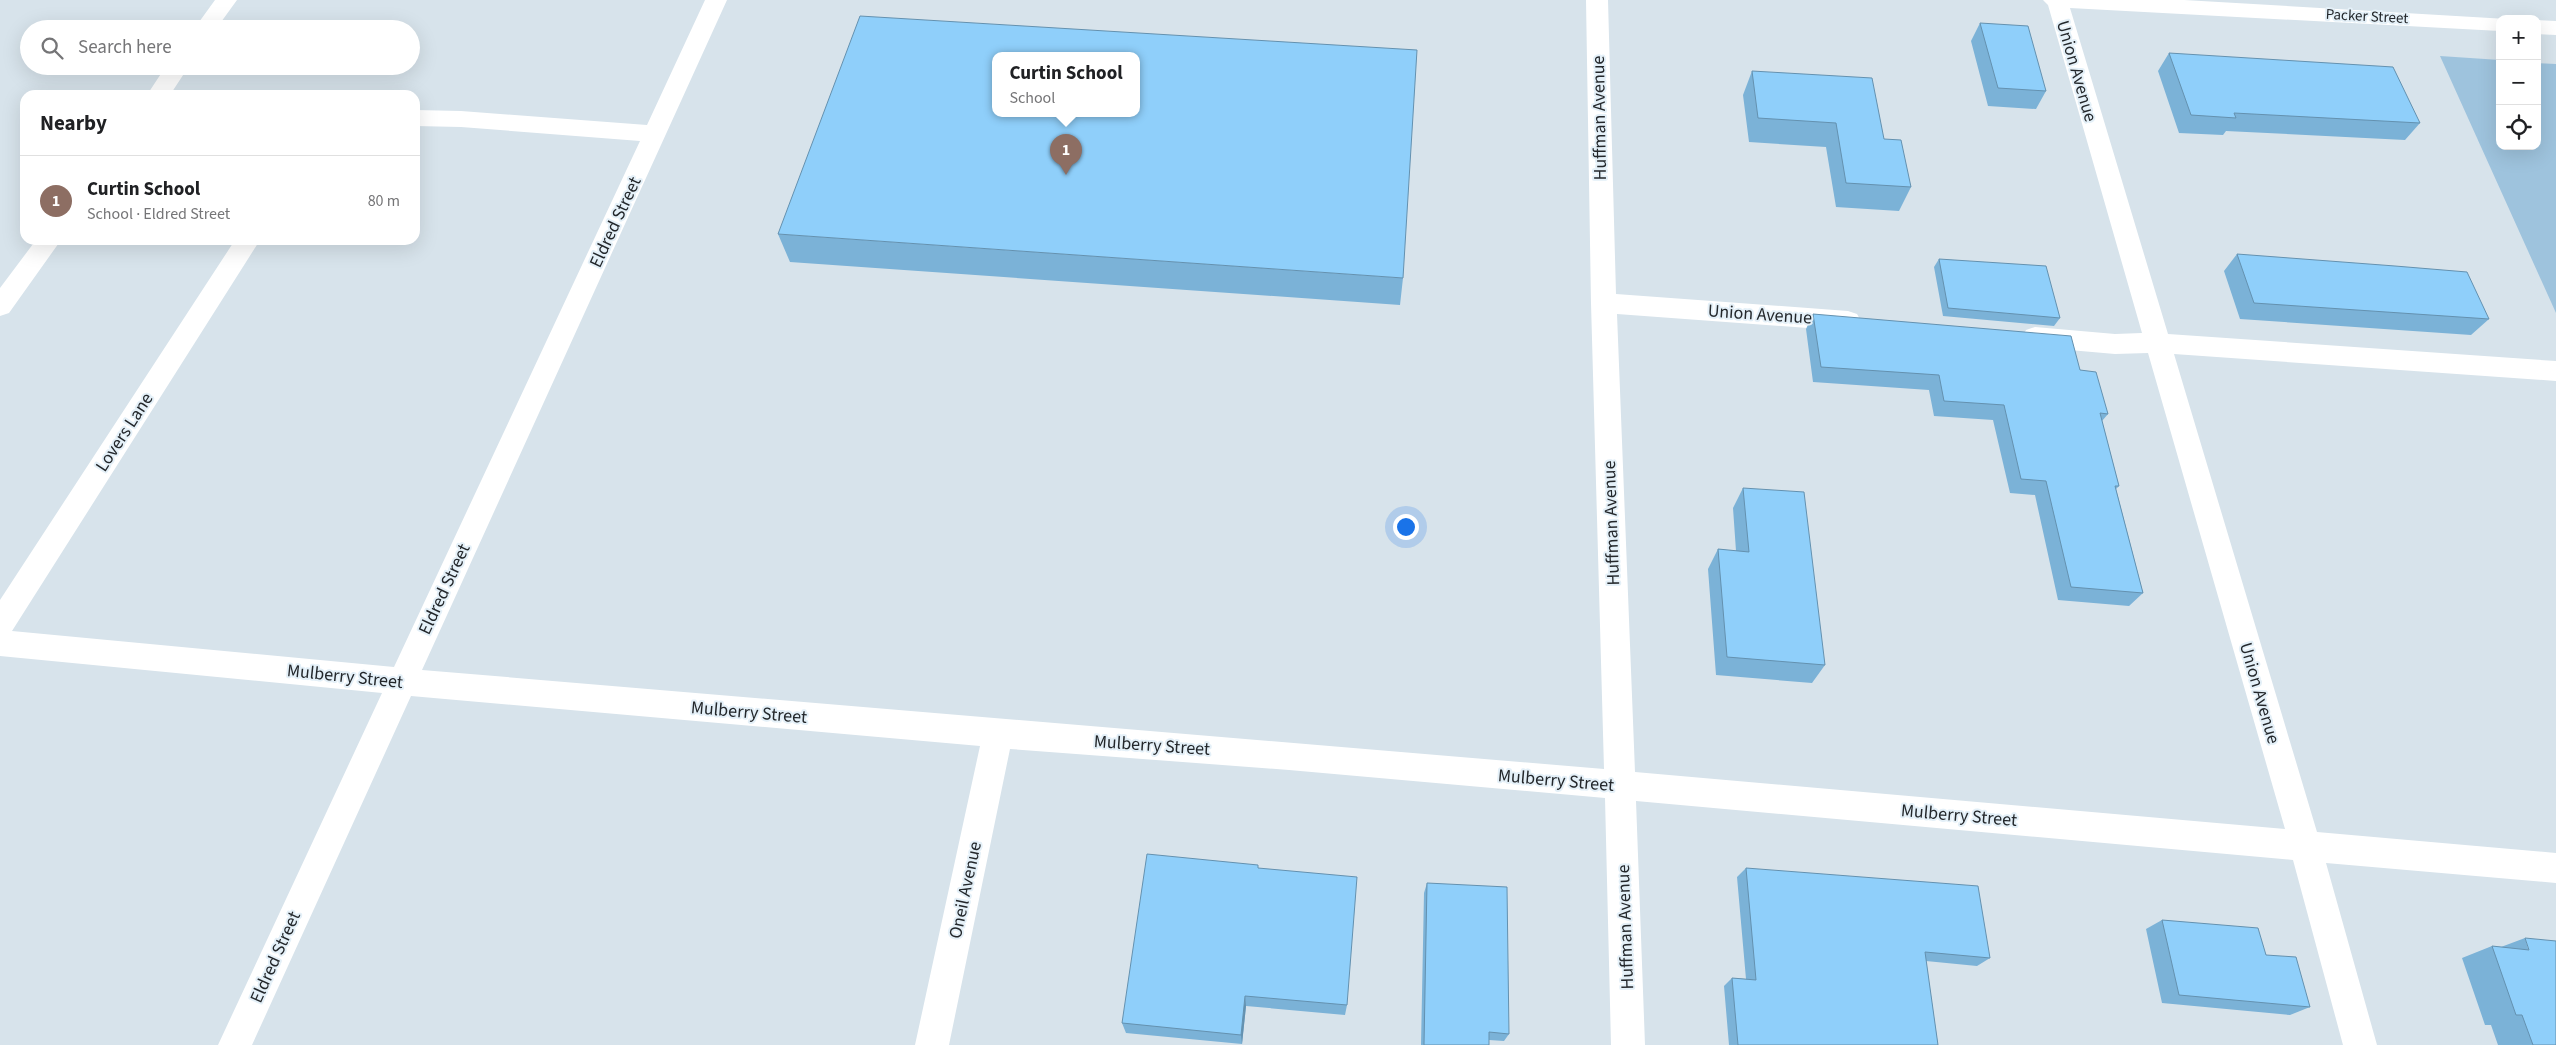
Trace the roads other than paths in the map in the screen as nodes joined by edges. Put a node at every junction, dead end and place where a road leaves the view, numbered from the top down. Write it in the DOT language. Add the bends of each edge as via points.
graph roads {
  1 [pos="226,0"];
  2 [pos="716,0"];
  3 [pos="1597,0"];
  4 [pos="2055,0"];
  5 [pos="2391,9"];
  6 [pos="212,20"];
  7 [pos="2496,23"];
  8 [pos="2541,27"];
  9 [pos="2556,28"];
  10 [pos="172,75"];
  11 [pos="161,90"];
  12 [pos="420,118"];
  13 [pos="655,134"];
  14 [pos="45,245"];
  15 [pos="245,245"];
  16 [pos="1603,304"];
  17 [pos="0,306"];
  18 [pos="1876,323"];
  19 [pos="2010,334"];
  20 [pos="2156,342"];
  21 [pos="2556,370"];
  22 [pos="0,625"];
  23 [pos="0,642"];
  24 [pos="401,681"];
  25 [pos="998,734"];
  26 [pos="1622,786"];
  27 [pos="2305,845"];
  28 [pos="2556,868"];
  29 [pos="235,1045"];
  30 [pos="932,1045"];
  31 [pos="1628,1045"];
  32 [pos="2360,1045"];
  1 -- 6 [label="street"];
  2 -- 13 [label="street, Eldred Street"];
  3 -- 16 [label="street, Huffman Avenue"];
  4 -- 5 [label="street, Packer Street"];
  4 -- 20 [label="street, Union Avenue"];
  5 -- 7 [label="street, Packer Street"];
  8 -- 9 [label="street"];
  10 -- 11 [label="street"];
  12 -- 13 [label="street"];
  13 -- 24 [label="street, Eldred Street"];
  14 -- 17 [label="street"];
  15 -- 22 [label="street, Lovers Lane"];
  16 -- 18 [label="street, Union Avenue"];
  16 -- 26 [label="street, Huffman Avenue"];
  19 -- 20 [label="street" via="2115,344"];
  20 -- 21 [label="street"];
  20 -- 27 [label="street, Union Avenue"];
  23 -- 24 [label="street, Mulberry Street"];
  24 -- 25 [label="street, Mulberry Street"];
  24 -- 29 [label="street, Eldred Street"];
  25 -- 26 [label="street, Mulberry Street"];
  25 -- 30 [label="street, Oneil Avenue"];
  26 -- 27 [label="street, Mulberry Street"];
  26 -- 31 [label="street, Huffman Avenue"];
  27 -- 28 [label="street, Mulberry Street"];
  27 -- 32 [label="street, Union Avenue"];
}
